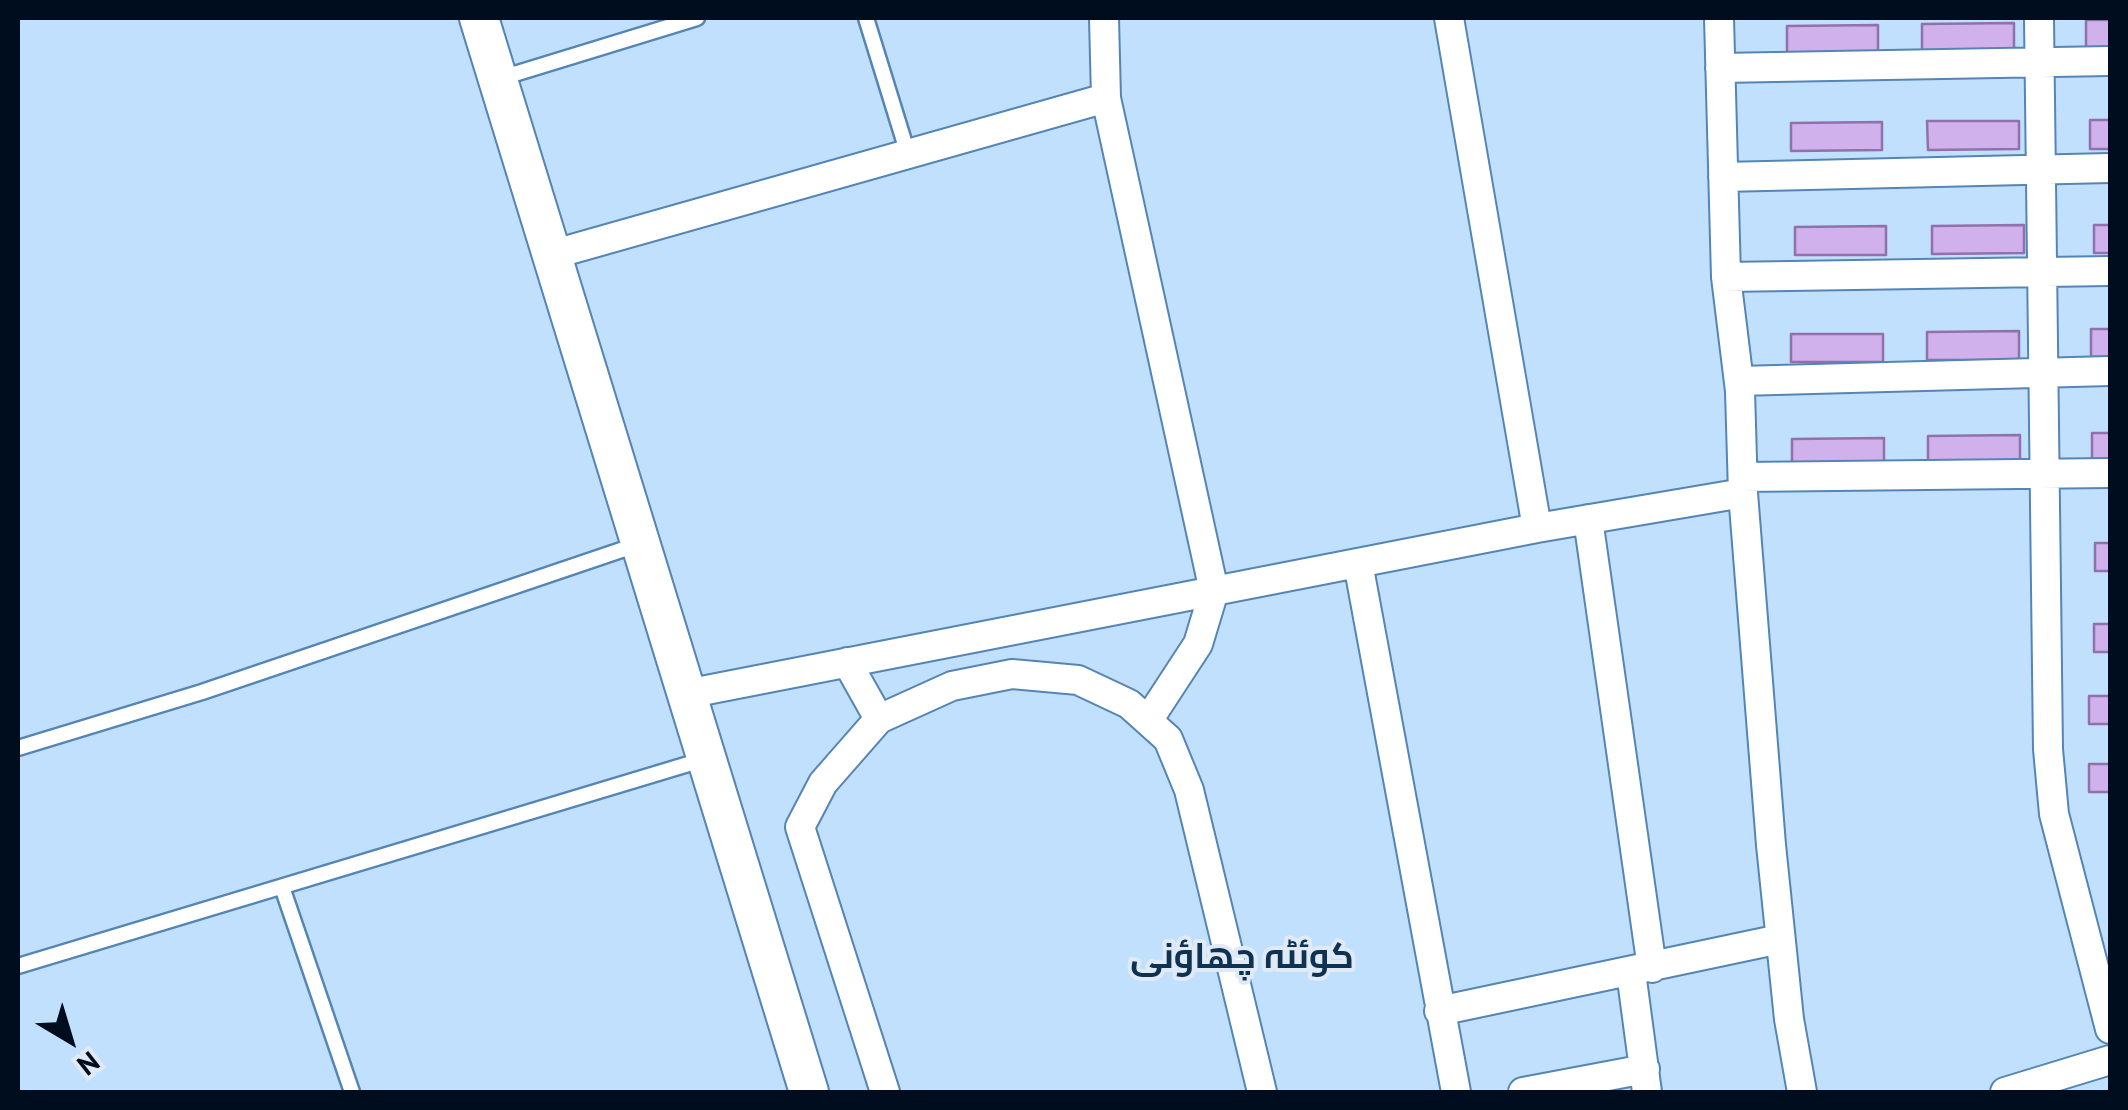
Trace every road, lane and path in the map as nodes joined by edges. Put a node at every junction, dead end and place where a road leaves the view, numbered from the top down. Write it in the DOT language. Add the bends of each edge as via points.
graph roads {
  1 [pos="478,18"];
  2 [pos="697,18"];
  3 [pos="866,18"];
  4 [pos="1104,18"];
  5 [pos="1449,18"];
  6 [pos="1719,18"];
  7 [pos="2039,18"];
  8 [pos="2040,60"];
  9 [pos="2110,61"];
  10 [pos="1720,68"];
  11 [pos="497,79"];
  12 [pos="1106,98"];
  13 [pos="908,154"];
  14 [pos="2110,168"];
  15 [pos="2041,169"];
  16 [pos="1723,177"];
  17 [pos="552,255"];
  18 [pos="2110,271"];
  19 [pos="2042,272"];
  20 [pos="1726,277"];
  21 [pos="2110,370"];
  22 [pos="2043,371"];
  23 [pos="1739,381"];
  24 [pos="2110,473"];
  25 [pos="2044,474"];
  26 [pos="1743,485"];
  27 [pos="1588,519"];
  28 [pos="1538,528"];
  29 [pos="640,544"];
  30 [pos="1358,563"];
  31 [pos="1214,591"];
  32 [pos="847,662"];
  33 [pos="686,694"];
  34 [pos="879,718"];
  35 [pos="1149,719"];
  36 [pos="18,748"];
  37 [pos="706,759"];
  38 [pos="282,887"];
  39 [pos="1780,938"];
  40 [pos="18,966"];
  41 [pos="1642,970"];
  42 [pos="1439,1010"];
  43 [pos="2110,1029"];
  44 [pos="2110,1060"];
  45 [pos="1646,1081"];
  46 [pos="352,1092"];
  47 [pos="809,1092"];
  48 [pos="885,1092"];
  49 [pos="1262,1092"];
  50 [pos="1456,1092"];
  51 [pos="1523,1092"];
  52 [pos="1802,1092"];
  53 [pos="2005,1092"];
  1 -- 11 [label="main road"];
  2 -- 11 [label="lane"];
  3 -- 13 [label="lane"];
  4 -- 12 [label="street"];
  5 -- 28 [label="street"];
  6 -- 10 [label="street"];
  7 -- 8 [label="street"];
  8 -- 9 [label="street"];
  8 -- 10 [label="street"];
  8 -- 15 [label="street"];
  10 -- 16 [label="street"];
  11 -- 17 [label="main road"];
  12 -- 13 [label="street"];
  12 -- 31 [label="street"];
  13 -- 17 [label="street"];
  14 -- 15 [label="street"];
  15 -- 16 [label="street"];
  15 -- 19 [label="street"];
  16 -- 20 [label="street"];
  17 -- 29 [label="main road"];
  18 -- 19 [label="street"];
  19 -- 20 [label="street"];
  19 -- 22 [label="street"];
  20 -- 23 [label="street"];
  21 -- 22 [label="street"];
  22 -- 23 [label="street"];
  22 -- 25 [label="street"];
  23 -- 26 [label="street"];
  24 -- 25 [label="street"];
  25 -- 26 [label="street"];
  25 -- 43 [label="street" via="2054,814"];
  26 -- 27 [label="street"];
  26 -- 39 [label="street"];
  27 -- 28 [label="street"];
  27 -- 41 [label="street"];
  28 -- 30 [label="street"];
  29 -- 33 [label="main road"];
  29 -- 36 [label="lane"];
  30 -- 31 [label="street"];
  30 -- 42 [label="street"];
  31 -- 32 [label="street"];
  31 -- 35 [label="street" via="1198,644"];
  32 -- 33 [label="street"];
  32 -- 34 [label="street"];
  33 -- 37 [label="main road"];
  34 -- 35 [label="street" via="952,686 1012,674 1078,680"];
  34 -- 48 [label="street" via="822,783 800,827"];
  35 -- 49 [label="street" via="1180,760"];
  37 -- 38 [label="lane"];
  37 -- 47 [label="main road"];
  38 -- 40 [label="lane"];
  38 -- 46 [label="lane"];
  39 -- 41 [label="street"];
  39 -- 52 [label="street"];
  41 -- 42 [label="street"];
  41 -- 45 [label="street"];
  42 -- 50 [label="street"];
  44 -- 53 [label="street"];
  45 -- 51 [label="street"];
}
